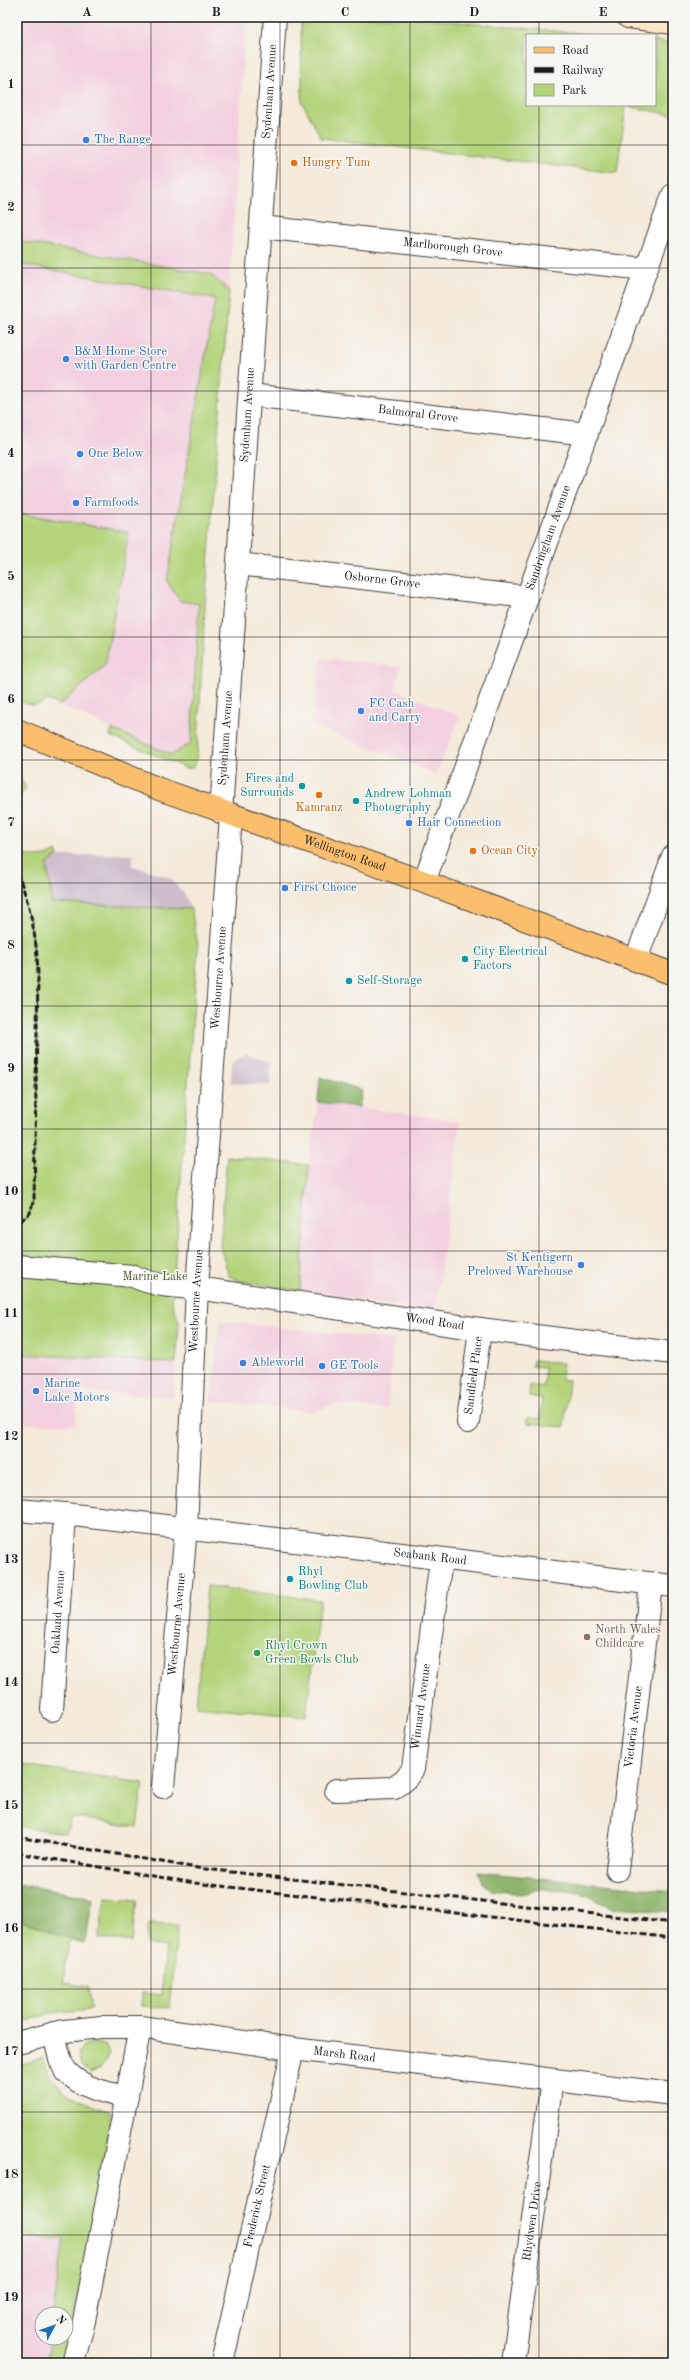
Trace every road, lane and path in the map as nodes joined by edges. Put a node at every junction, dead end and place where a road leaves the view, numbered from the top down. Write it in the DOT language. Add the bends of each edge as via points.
graph roads {
  1 [pos="275,17"];
  2 [pos="628,17"];
  3 [pos="673,23"];
  4 [pos="673,195"];
  5 [pos="261,227"];
  6 [pos="645,269"];
  7 [pos="250,395"];
  8 [pos="587,434"];
  9 [pos="238,564"];
  10 [pos="527,597"];
  11 [pos="17,730"];
  12 [pos="226,814"];
  13 [pos="673,856"];
  14 [pos="424,882"];
  15 [pos="636,960"];
  16 [pos="673,974"];
  17 [pos="17,1266"];
  18 [pos="198,1288"];
  19 [pos="480,1329"];
  20 [pos="673,1353"];
  21 [pos="468,1422"];
  22 [pos="17,1510"];
  23 [pos="65,1514"];
  24 [pos="186,1528"];
  25 [pos="441,1560"];
  26 [pos="651,1584"];
  27 [pos="673,1586"];
  28 [pos="52,1710"];
  29 [pos="164,1787"];
  30 [pos="336,1790"];
  31 [pos="617,1870"];
  32 [pos="140,2027"];
  33 [pos="54,2033"];
  34 [pos="17,2043"];
  35 [pos="293,2048"];
  36 [pos="552,2080"];
  37 [pos="673,2094"];
  38 [pos="127,2097"];
  39 [pos="73,2363"];
  40 [pos="222,2363"];
  41 [pos="513,2363"];
  1 -- 5 [label="street, Sydenham Avenue"];
  2 -- 3 [label="main road"];
  4 -- 6 [label="street, Sandringham Avenue"];
  5 -- 6 [label="street, Marlborough Grove"];
  5 -- 7 [label="street, Sydenham Avenue"];
  6 -- 8 [label="street, Sandringham Avenue"];
  7 -- 8 [label="street, Balmoral Grove"];
  7 -- 9 [label="street, Sydenham Avenue"];
  8 -- 10 [label="street, Sandringham Avenue"];
  9 -- 10 [label="street, Osborne Grove"];
  9 -- 12 [label="street, Sydenham Avenue"];
  10 -- 14 [label="street, Sandringham Avenue"];
  11 -- 12 [label="main road, Wellington Road" via="127,777"];
  12 -- 14 [label="main road, Wellington Road"];
  12 -- 18 [label="street, Westbourne Avenue"];
  13 -- 15 [label="street"];
  14 -- 15 [label="main road, Wellington Road"];
  15 -- 16 [label="main road, Wellington Road"];
  17 -- 18 [label="street, Wood Road" via="133,1276 149,1284"];
  18 -- 19 [label="street, Wood Road"];
  18 -- 24 [label="street, Westbourne Avenue"];
  19 -- 20 [label="street, Wood Road"];
  19 -- 21 [label="street, Sandfield Place"];
  22 -- 23 [label="street"];
  23 -- 24 [label="street"];
  23 -- 28 [label="street, Oakland Avenue"];
  24 -- 25 [label="street, Seabank Road"];
  24 -- 29 [label="street, Westbourne Avenue"];
  25 -- 26 [label="street, Seabank Road"];
  25 -- 30 [label="street, Winnard Avenue" via="413,1769 405,1780 394,1788"];
  26 -- 27 [label="street, Seabank Road"];
  26 -- 31 [label="street, Victoria Avenue"];
  32 -- 33 [label="street, Marsh Road" via="101,2027"];
  32 -- 35 [label="street, Marsh Road"];
  32 -- 38 [label="street"];
  33 -- 34 [label="street, Marsh Road"];
  33 -- 38 [label="street" via="58,2053 66,2071 82,2083 104,2093"];
  35 -- 36 [label="street, Marsh Road"];
  35 -- 40 [label="street, Frederick Street"];
  36 -- 37 [label="street, Marsh Road"];
  36 -- 41 [label="street, Rhydwen Drive"];
  38 -- 39 [label="street" via="84,2321"];
}
